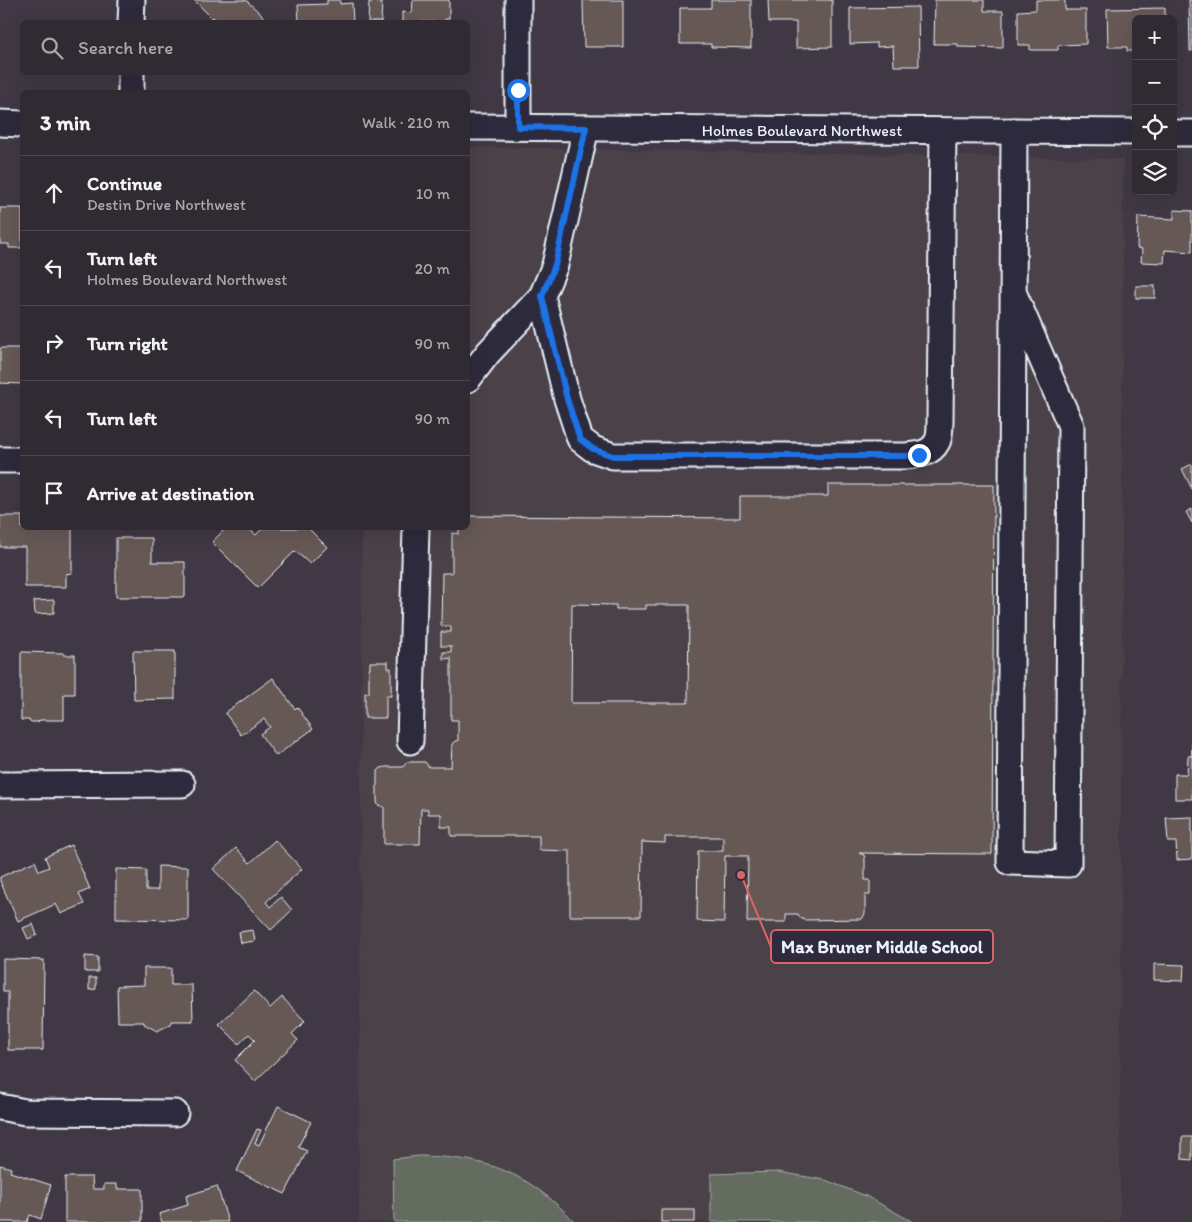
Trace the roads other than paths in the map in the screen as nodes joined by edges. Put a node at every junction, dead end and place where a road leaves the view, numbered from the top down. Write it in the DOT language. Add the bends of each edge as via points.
graph roads {
  1 [pos="132,0"];
  2 [pos="518,0"];
  3 [pos="132,20"];
  4 [pos="131,75"];
  5 [pos="131,90"];
  6 [pos="0,123"];
  7 [pos="20,124"];
  8 [pos="470,127"];
  9 [pos="518,127"];
  10 [pos="586,128"];
  11 [pos="943,130"];
  12 [pos="1014,131"];
  13 [pos="1132,132"];
  14 [pos="1177,132"];
  15 [pos="1192,133"];
  16 [pos="1013,292"];
  17 [pos="542,296"];
  18 [pos="470,376"];
  19 [pos="0,460"];
  20 [pos="20,460"];
  21 [pos="416,530"];
  22 [pos="410,741"];
  23 [pos="182,784"];
  24 [pos="0,785"];
  25 [pos="0,1107"];
  26 [pos="175,1113"];
  1 -- 3 [label="street"];
  2 -- 9 [label="street"];
  4 -- 5 [label="street"];
  6 -- 7 [label="street"];
  8 -- 9 [label="street, Holmes Boulevard Northwest"];
  9 -- 10 [label="street, Holmes Boulevard Northwest"];
  10 -- 11 [label="street, Holmes Boulevard Northwest"];
  10 -- 17 [label="street" via="555,265"];
  11 -- 12 [label="street, Holmes Boulevard Northwest"];
  11 -- 17 [label="street" via="940,421 938,441 919,455 613,456 593,449 580,439"];
  12 -- 13 [label="street, Holmes Boulevard Northwest"];
  12 -- 16 [label="street"];
  14 -- 15 [label="street"];
  16 -- 16 [label="street" via="1010,862 1068,864 1071,426"];
  17 -- 18 [label="street"];
  19 -- 20 [label="street"];
  21 -- 22 [label="street"];
  23 -- 24 [label="street"];
  25 -- 26 [label="street" via="25,1112"];
}
